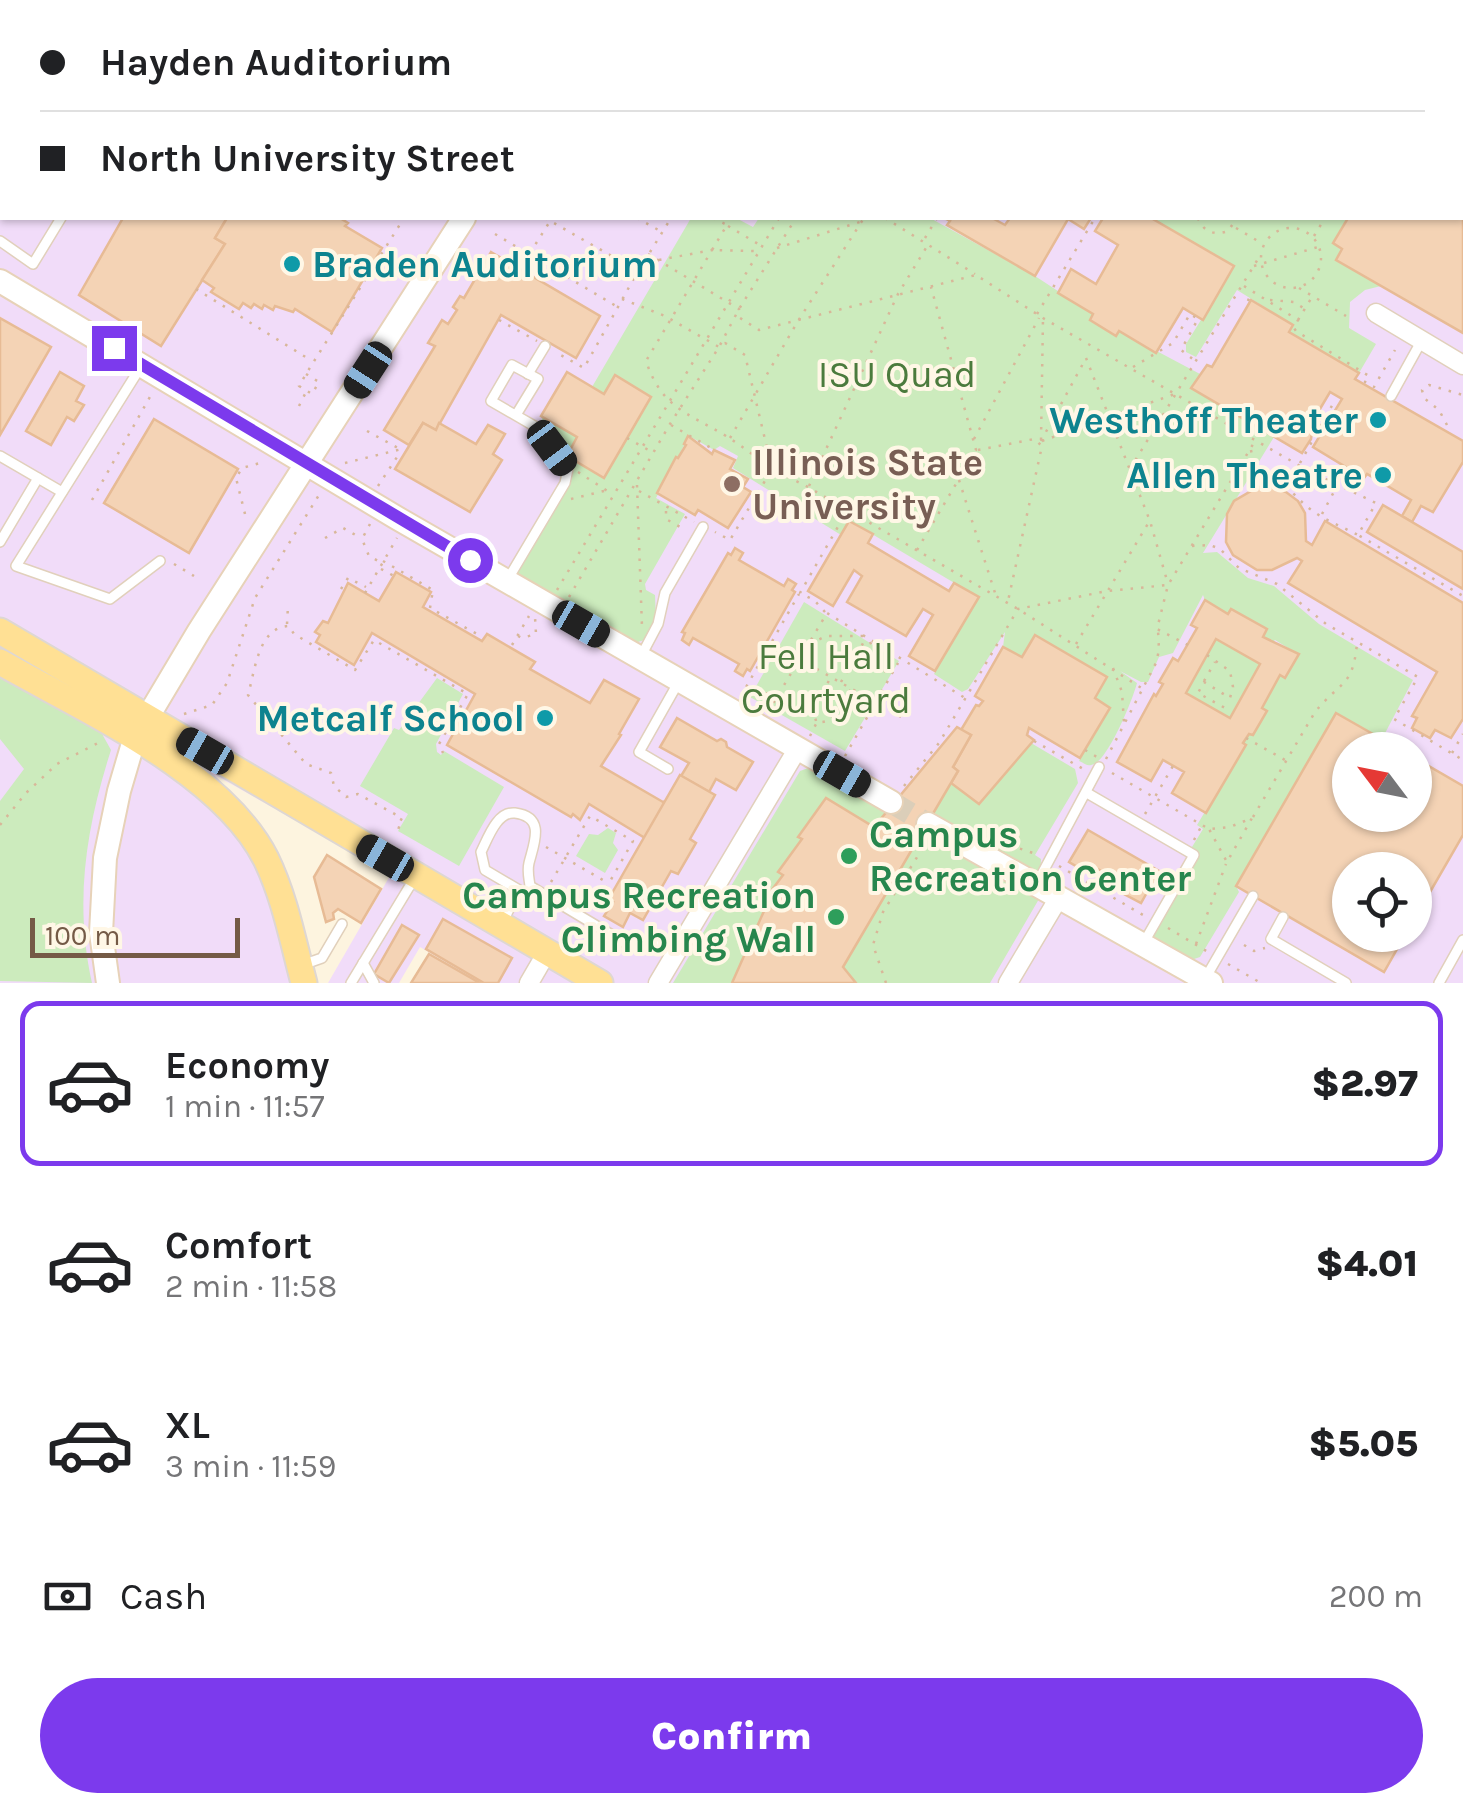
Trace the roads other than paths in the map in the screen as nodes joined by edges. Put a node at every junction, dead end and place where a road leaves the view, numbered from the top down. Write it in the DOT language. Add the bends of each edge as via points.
graph roads {
  1 [pos="61,220"];
  2 [pos="463,220"];
  3 [pos="0,242"];
  4 [pos="0,281"];
  5 [pos="1376,313"];
  6 [pos="1422,340"];
  7 [pos="545,346"];
  8 [pos="1463,364"];
  9 [pos="141,365"];
  10 [pos="528,374"];
  11 [pos="1391,396"];
  12 [pos="516,415"];
  13 [pos="0,456"];
  14 [pos="308,465"];
  15 [pos="38,478"];
  16 [pos="62,492"];
  17 [pos="703,527"];
  18 [pos="0,542"];
  19 [pos="160,561"];
  20 [pos="507,581"];
  21 [pos="0,631"];
  22 [pos="639,648"];
  23 [pos="0,662"];
  24 [pos="679,680"];
  25 [pos="147,716"];
  26 [pos="121,739"];
  27 [pos="804,743"];
  28 [pos="1099,767"];
  29 [pos="668,769"];
  30 [pos="1086,793"];
  31 [pos="896,796"];
  32 [pos="928,832"];
  33 [pos="416,876"];
  34 [pos="530,886"];
  35 [pos="1036,886"];
  36 [pos="519,890"];
  37 [pos="1254,896"];
  38 [pos="1058,899"];
  39 [pos="1283,917"];
  40 [pos="342,924"];
  41 [pos="501,925"];
  42 [pos="1463,940"];
  43 [pos="1142,945"];
  44 [pos="677,950"];
  45 [pos="547,952"];
  46 [pos="363,963"];
  47 [pos="302,975"];
  48 [pos="1203,981"];
  49 [pos="108,983"];
  50 [pos="351,983"];
  51 [pos="374,983"];
  52 [pos="529,983"];
  53 [pos="600,983"];
  54 [pos="658,983"];
  55 [pos="1008,983"];
  56 [pos="1346,983"];
  57 [pos="1439,983"];
  1 -- 3 [label="lane" via="34,264"];
  2 -- 14 [label="street"];
  4 -- 9 [label="street"];
  5 -- 6 [label="street"];
  6 -- 8 [label="street"];
  6 -- 11 [label="lane"];
  7 -- 10 [label="lane"];
  9 -- 14 [label="street"];
  9 -- 16 [label="lane"];
  10 -- 12 [label="lane" via="538,379"];
  10 -- 12 [label="lane" via="512,364 491,400"];
  12 -- 20 [label="lane" via="536,428 568,474"];
  13 -- 15 [label="lane"];
  14 -- 20 [label="street"];
  14 -- 25 [label="street"];
  15 -- 16 [label="lane"];
  15 -- 18 [label="lane"];
  16 -- 19 [label="lane" via="16,566 110,599"];
  17 -- 22 [label="lane" via="665,592 658,624"];
  20 -- 22 [label="street"];
  21 -- 25 [label="main road"];
  22 -- 24 [label="street"];
  23 -- 26 [label="main road"];
  24 -- 27 [label="street"];
  24 -- 29 [label="lane" via="639,752"];
  25 -- 26 [label="street"];
  25 -- 33 [label="main road"];
  26 -- 47 [label="main road" via="213,792 248,830 277,884"];
  26 -- 49 [label="street" via="101,933"];
  27 -- 31 [label="street"];
  27 -- 44 [label="street"];
  28 -- 30 [label="lane"];
  30 -- 35 [label="lane"];
  30 -- 43 [label="lane" via="1194,855"];
  32 -- 35 [label="street"];
  33 -- 41 [label="main road"];
  33 -- 46 [label="lane"];
  34 -- 36 [label="lane"];
  34 -- 36 [label="lane" via="534,822 506,814 481,852 485,870"];
  34 -- 44 [label="lane" via="637,948 658,940"];
  35 -- 38 [label="street"];
  36 -- 41 [label="lane"];
  37 -- 48 [label="lane"];
  38 -- 43 [label="street"];
  38 -- 55 [label="street"];
  39 -- 56 [label="lane" via="1270,938"];
  40 -- 47 [label="lane" via="322,958"];
  41 -- 45 [label="main road"];
  42 -- 57 [label="lane"];
  43 -- 48 [label="street"];
  44 -- 54 [label="street"];
  45 -- 52 [label="street"];
  45 -- 53 [label="main road"];
  46 -- 50 [label="lane"];
  46 -- 51 [label="lane"];
}
